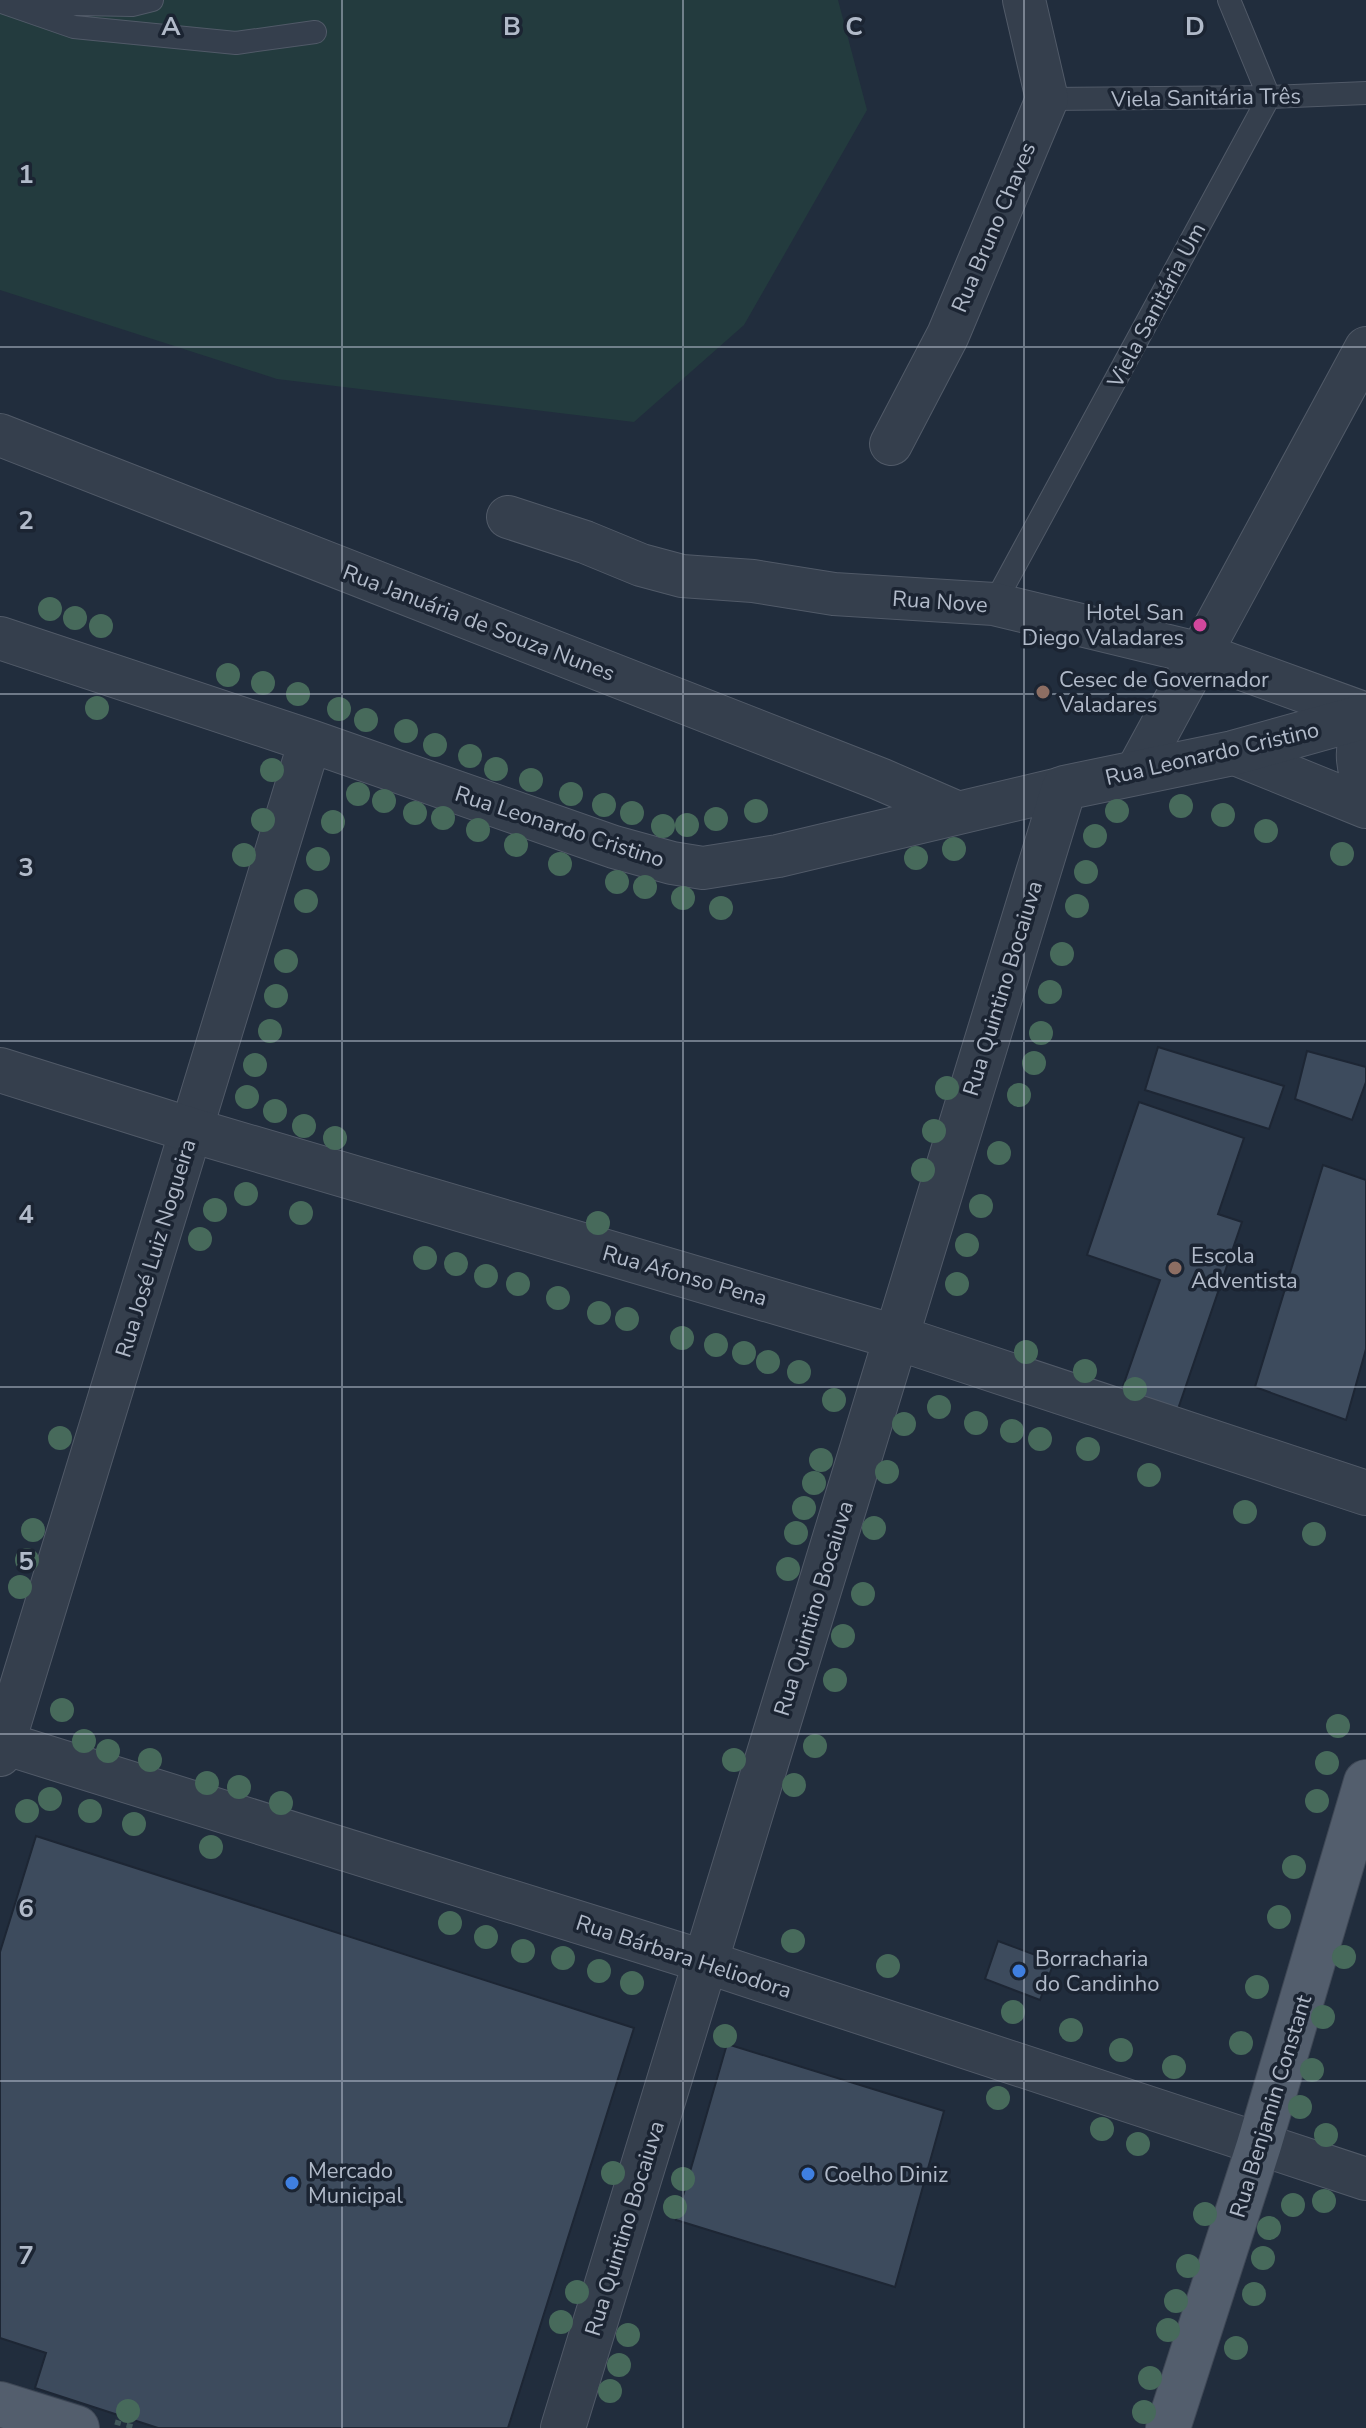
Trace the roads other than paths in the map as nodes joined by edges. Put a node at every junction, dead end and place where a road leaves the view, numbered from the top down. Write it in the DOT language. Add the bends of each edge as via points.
graph roads {
  1 [pos="152,0"];
  2 [pos="1024,0"];
  3 [pos="1229,0"];
  4 [pos="1,1"];
  5 [pos="315,32"];
  6 [pos="1366,93"];
  7 [pos="1269,97"];
  8 [pos="1047,99"];
  9 [pos="1366,348"];
  10 [pos="0,435"];
  11 [pos="891,444"];
  12 [pos="508,517"];
  13 [pos="994,604"];
  14 [pos="0,638"];
  15 [pos="1201,654"];
  16 [pos="1366,716"];
  17 [pos="310,741"];
  18 [pos="1233,753"];
  19 [pos="1137,771"];
  20 [pos="1366,786"];
  21 [pos="1064,788"];
  22 [pos="1366,807"];
  23 [pos="956,812"];
  24 [pos="0,1070"];
  25 [pos="191,1130"];
  26 [pos="895,1337"];
  27 [pos="1366,1493"];
  28 [pos="1,1747"];
  29 [pos="1366,1782"];
  30 [pos="706,1962"];
  31 [pos="1259,2145"];
  32 [pos="1366,2179"];
  33 [pos="0,2404"];
  34 [pos="77,2428"];
  35 [pos="563,2428"];
  36 [pos="1168,2428"];
  1 -- 4 [label="lane" via="132,5"];
  2 -- 8 [label="street"];
  3 -- 7 [label="lane"];
  4 -- 5 [label="lane" via="74,27 236,43"];
  6 -- 7 [label="lane, Viela Sanitária Três"];
  7 -- 8 [label="lane, Viela Sanitária Três"];
  7 -- 13 [label="lane, Viela Sanitária Um"];
  8 -- 11 [label="street, Rua Bruno Chaves" via="948,335"];
  9 -- 15 [label="street"];
  10 -- 23 [label="street, Rua Januária de Souza Nunes"];
  12 -- 13 [label="street, Rua Nove" via="682,576 834,594"];
  13 -- 15 [label="street, Rua Nove"];
  14 -- 17 [label="street, Rua Leonardo Cristino"];
  15 -- 16 [label="street, Rua Nove"];
  15 -- 19 [label="street"];
  16 -- 18 [label="street, Rua Leonardo Cristino"];
  16 -- 20 [label="street" via="1357,749"];
  17 -- 23 [label="street, Rua Leonardo Cristino" via="614,847 703,868 778,856"];
  17 -- 25 [label="street, Rua José Luiz Nogueira"];
  18 -- 19 [label="street, Rua Leonardo Cristino"];
  18 -- 22 [label="street"];
  19 -- 21 [label="street, Rua Leonardo Cristino"];
  21 -- 23 [label="street, Rua Leonardo Cristino"];
  21 -- 26 [label="street, Rua Quintino Bocaiuva"];
  24 -- 25 [label="street, Rua Afonso Pena"];
  25 -- 26 [label="street, Rua Afonso Pena"];
  25 -- 28 [label="street, Rua José Luiz Nogueira"];
  26 -- 27 [label="street, Rua Afonso Pena"];
  26 -- 30 [label="street, Rua Quintino Bocaiuva"];
  28 -- 30 [label="street, Rua Bárbara Heliodora"];
  29 -- 31 [label="main road, Rua Benjamin Constant"];
  30 -- 31 [label="street, Rua Bárbara Heliodora"];
  30 -- 35 [label="street, Rua Quintino Bocaiuva"];
  31 -- 32 [label="street, Rua Bárbara Heliodora"];
  31 -- 36 [label="main road, Rua Benjamin Constant"];
  33 -- 34 [label="main road"];
}
